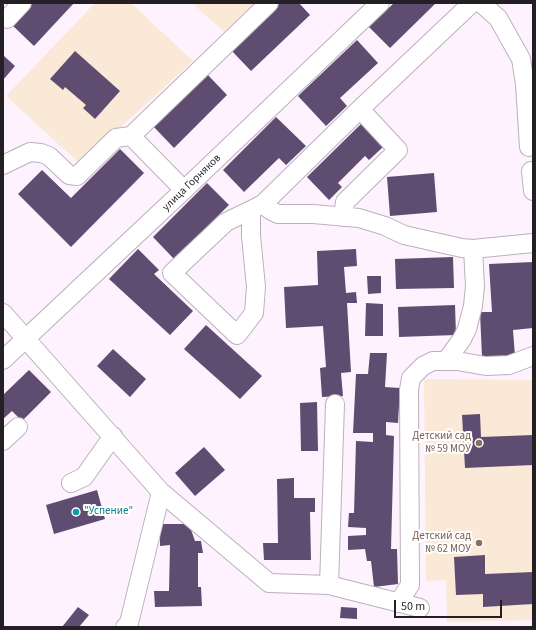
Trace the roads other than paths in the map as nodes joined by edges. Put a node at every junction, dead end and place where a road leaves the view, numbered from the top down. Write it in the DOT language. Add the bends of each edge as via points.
graph roads {
  1 [pos="22,3"];
  2 [pos="269,3"];
  3 [pos="380,3"];
  4 [pos="472,3"];
  5 [pos="481,3"];
  6 [pos="7,19"];
  7 [pos="529,83"];
  8 [pos="360,109"];
  9 [pos="132,136"];
  10 [pos="529,147"];
  11 [pos="3,165"];
  12 [pos="531,171"];
  13 [pos="184,190"];
  14 [pos="533,191"];
  15 [pos="257,207"];
  16 [pos="343,217"];
  17 [pos="533,242"];
  18 [pos="473,249"];
  19 [pos="3,313"];
  20 [pos="26,339"];
  21 [pos="533,356"];
  22 [pos="3,360"];
  23 [pos="446,361"];
  24 [pos="335,404"];
  25 [pos="18,427"];
  26 [pos="113,436"];
  27 [pos="3,441"];
  28 [pos="71,483"];
  29 [pos="161,492"];
  30 [pos="329,585"];
  31 [pos="398,603"];
  32 [pos="420,608"];
  33 [pos="128,626"];
  1 -- 6 [label="street"];
  2 -- 9 [label="street"];
  3 -- 13 [label="street, улица Горняков"];
  4 -- 8 [label="street"];
  5 -- 7 [label="street" via="498,18 521,59"];
  7 -- 10 [label="street"];
  8 -- 15 [label="street"];
  8 -- 16 [label="street" via="398,150 345,202"];
  9 -- 11 [label="street" via="116,138 77,176 69,175 49,156 41,153 30,152"];
  9 -- 13 [label="street"];
  12 -- 14 [label="street"];
  13 -- 20 [label="street, улица Горняков"];
  15 -- 15 [label="street" via="226,222 172,273 237,335 254,313 256,287 251,236"];
  15 -- 16 [label="street" via="278,214"];
  16 -- 18 [label="street" via="373,222 404,235"];
  17 -- 18 [label="street"];
  18 -- 23 [label="street" via="473,306 467,329"];
  19 -- 20 [label="street"];
  20 -- 22 [label="street, улица Горняков"];
  20 -- 26 [label="street"];
  21 -- 23 [label="street" via="510,365 486,366"];
  23 -- 31 [label="street" via="433,361 423,366 411,378 410,585"];
  24 -- 30 [label="street"];
  25 -- 27 [label="street"];
  26 -- 28 [label="street" via="84,478"];
  26 -- 29 [label="street"];
  29 -- 30 [label="street" via="269,583"];
  29 -- 33 [label="street"];
  30 -- 31 [label="street"];
  31 -- 32 [label="street"];
}
